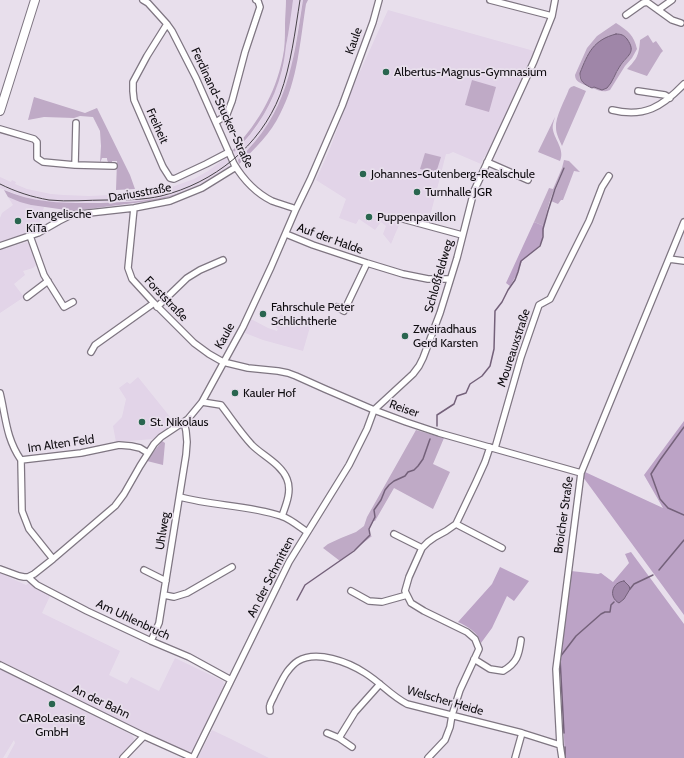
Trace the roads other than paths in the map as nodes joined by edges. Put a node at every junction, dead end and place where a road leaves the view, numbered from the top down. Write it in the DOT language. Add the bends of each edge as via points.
graph roads {
  1 [pos="35,0"];
  2 [pos="144,0"];
  3 [pos="258,0"];
  4 [pos="379,0"];
  5 [pos="490,0"];
  6 [pos="555,0"];
  7 [pos="672,0"];
  8 [pos="658,10"];
  9 [pos="626,15"];
  10 [pos="552,16"];
  11 [pos="681,23"];
  12 [pos="167,24"];
  13 [pos="684,84"];
  14 [pos="638,91"];
  15 [pos="670,98"];
  16 [pos="612,110"];
  17 [pos="0,111"];
  18 [pos="216,122"];
  19 [pos="76,123"];
  20 [pos="0,129"];
  21 [pos="229,152"];
  22 [pos="487,162"];
  23 [pos="75,165"];
  24 [pos="114,166"];
  25 [pos="236,167"];
  26 [pos="609,176"];
  27 [pos="528,180"];
  28 [pos="134,208"];
  29 [pos="296,209"];
  30 [pos="404,219"];
  31 [pos="684,222"];
  32 [pos="286,234"];
  33 [pos="462,235"];
  34 [pos="30,236"];
  35 [pos="0,246"];
  36 [pos="669,259"];
  37 [pos="223,260"];
  38 [pos="684,261"];
  39 [pos="367,264"];
  40 [pos="450,279"];
  41 [pos="48,281"];
  42 [pos="27,296"];
  43 [pos="73,302"];
  44 [pos="155,305"];
  45 [pos="337,307"];
  46 [pos="91,352"];
  47 [pos="223,362"];
  48 [pos="0,393"];
  49 [pos="202,402"];
  50 [pos="374,410"];
  51 [pos="184,422"];
  52 [pos="492,448"];
  53 [pos="148,453"];
  54 [pos="21,460"];
  55 [pos="581,473"];
  56 [pos="180,497"];
  57 [pos="282,516"];
  58 [pos="456,524"];
  59 [pos="307,532"];
  60 [pos="394,534"];
  61 [pos="422,548"];
  62 [pos="502,548"];
  63 [pos="53,559"];
  64 [pos="232,567"];
  65 [pos="0,569"];
  66 [pos="144,570"];
  67 [pos="28,577"];
  68 [pos="166,581"];
  69 [pos="351,591"];
  70 [pos="164,595"];
  71 [pos="407,595"];
  72 [pos="520,640"];
  73 [pos="151,641"];
  74 [pos="474,660"];
  75 [pos="0,665"];
  76 [pos="231,680"];
  77 [pos="380,684"];
  78 [pos="270,711"];
  79 [pos="452,715"];
  80 [pos="327,733"];
  81 [pos="522,733"];
  82 [pos="144,736"];
  83 [pos="339,738"];
  84 [pos="560,745"];
  85 [pos="352,747"];
  86 [pos="123,758"];
  87 [pos="193,758"];
  88 [pos="428,758"];
  89 [pos="515,758"];
  90 [pos="562,758"];
  1 -- 17 [label="main road"];
  2 -- 12 [label="street, Ferdinand-Stucker-Straße"];
  3 -- 18 [label="street" via="260,7 232,100 227,114"];
  4 -- 29 [label="street, Kaule" via="339,113"];
  5 -- 10 [label="street"];
  6 -- 10 [label="street, Schloßfeldweg"];
  7 -- 8 [label="street"];
  8 -- 9 [label="street" via="645,2"];
  8 -- 11 [label="street"];
  10 -- 22 [label="street, Schloßfeldweg"];
  12 -- 18 [label="street, Ferdinand-Stucker-Straße" via="184,52"];
  12 -- 21 [label="street, Freiheit" via="146,56 134,82 133,91 134,100 163,167 170,178 174,179"];
  13 -- 15 [label="street"];
  14 -- 15 [label="street"];
  15 -- 16 [label="street" via="645,111 629,113"];
  18 -- 21 [label="street, Ferdinand-Stucker-Straße"];
  19 -- 23 [label="street" via="78,137"];
  20 -- 23 [label="street" via="34,139 37,142 37,158 43,162"];
  21 -- 25 [label="street, Ferdinand-Stucker-Straße"];
  22 -- 27 [label="street"];
  22 -- 33 [label="street, Schloßfeldweg" via="474,191"];
  23 -- 24 [label="street"];
  25 -- 28 [label="street, Dariusstraße" via="202,188 170,201"];
  25 -- 29 [label="street, Ferdinand-Stucker-Straße" via="250,186 261,194 272,201"];
  26 -- 52 [label="street, Moureauxstraße" via="550,299 539,305"];
  28 -- 34 [label="street, Dariusstraße" via="71,215"];
  28 -- 44 [label="street, Forststraße" via="130,276"];
  29 -- 32 [label="street, Kaule"];
  30 -- 33 [label="street"];
  31 -- 36 [label="street, Broicher Straße"];
  32 -- 39 [label="street, Auf der Halde"];
  32 -- 47 [label="street, Kaule" via="243,328"];
  33 -- 40 [label="street, Schloßfeldweg"];
  34 -- 35 [label="street, Dariusstraße"];
  34 -- 41 [label="street"];
  36 -- 38 [label="street"];
  36 -- 55 [label="street, Broicher Straße"];
  37 -- 44 [label="street" via="187,278"];
  39 -- 40 [label="street, Auf der Halde" via="428,279"];
  39 -- 45 [label="street, Auf der Halde" via="344,311"];
  40 -- 50 [label="street, Schloßfeldweg" via="440,314 419,366"];
  41 -- 42 [label="street"];
  41 -- 43 [label="street" via="64,307"];
  44 -- 46 [label="street" via="95,345"];
  44 -- 47 [label="street, Forststraße" via="194,343"];
  47 -- 49 [label="street, Kaule"];
  47 -- 50 [label="street, Reiser" via="296,376"];
  48 -- 54 [label="street, Im Alten Feld" via="7,431"];
  49 -- 51 [label="street, Kaule"];
  49 -- 57 [label="street" via="221,405 252,445 281,470 289,486"];
  50 -- 52 [label="street, Reiser"];
  50 -- 59 [label="street, An der Schmitten" via="349,465"];
  51 -- 53 [label="street, Kaule" via="154,444"];
  51 -- 56 [label="street, Uhlweg" via="186,448"];
  52 -- 55 [label="street, Reiser"];
  52 -- 58 [label="street, Moureauxstraße"];
  53 -- 54 [label="street, Im Alten Feld" via="140,448 119,446"];
  53 -- 63 [label="street, Kaule" via="115,506"];
  54 -- 63 [label="street" via="22,511 29,529"];
  55 -- 84 [label="street, Broicher Straße" via="556,669"];
  56 -- 57 [label="street"];
  56 -- 68 [label="street, Uhlweg"];
  57 -- 59 [label="street"];
  58 -- 61 [label="street"];
  58 -- 62 [label="street"];
  59 -- 76 [label="street, An der Schmitten" via="289,562"];
  60 -- 61 [label="street"];
  61 -- 71 [label="street" via="409,577 405,591"];
  63 -- 67 [label="street, Kaule"];
  64 -- 70 [label="street" via="187,593 174,597"];
  65 -- 67 [label="street"];
  66 -- 68 [label="street"];
  67 -- 73 [label="street, Am Uhlenbruch" via="37,585"];
  68 -- 70 [label="street, Uhlweg"];
  69 -- 71 [label="street" via="369,602 382,602"];
  70 -- 73 [label="street, Uhlweg" via="159,624"];
  71 -- 74 [label="street" via="411,603 424,611 468,632 475,639 479,649"];
  72 -- 74 [label="street" via="519,655 511,667 503,671 490,669"];
  73 -- 76 [label="street, Am Uhlenbruch" via="189,657"];
  74 -- 79 [label="street"];
  75 -- 82 [label="street, An der Bahn"];
  76 -- 87 [label="street, An der Schmitten"];
  77 -- 78 [label="street, Welscher Heide" via="366,673 338,660 305,658 291,667 284,676 270,705"];
  77 -- 79 [label="street, Welscher Heide" via="407,704"];
  77 -- 83 [label="street" via="355,712"];
  79 -- 81 [label="street, Welscher Heide"];
  79 -- 88 [label="street" via="444,740"];
  80 -- 83 [label="street"];
  81 -- 84 [label="street, Welscher Heide"];
  81 -- 89 [label="street"];
  82 -- 86 [label="street"];
  82 -- 87 [label="street, An der Bahn"];
  83 -- 85 [label="street"];
  84 -- 90 [label="street, Broicher Straße"];
}
